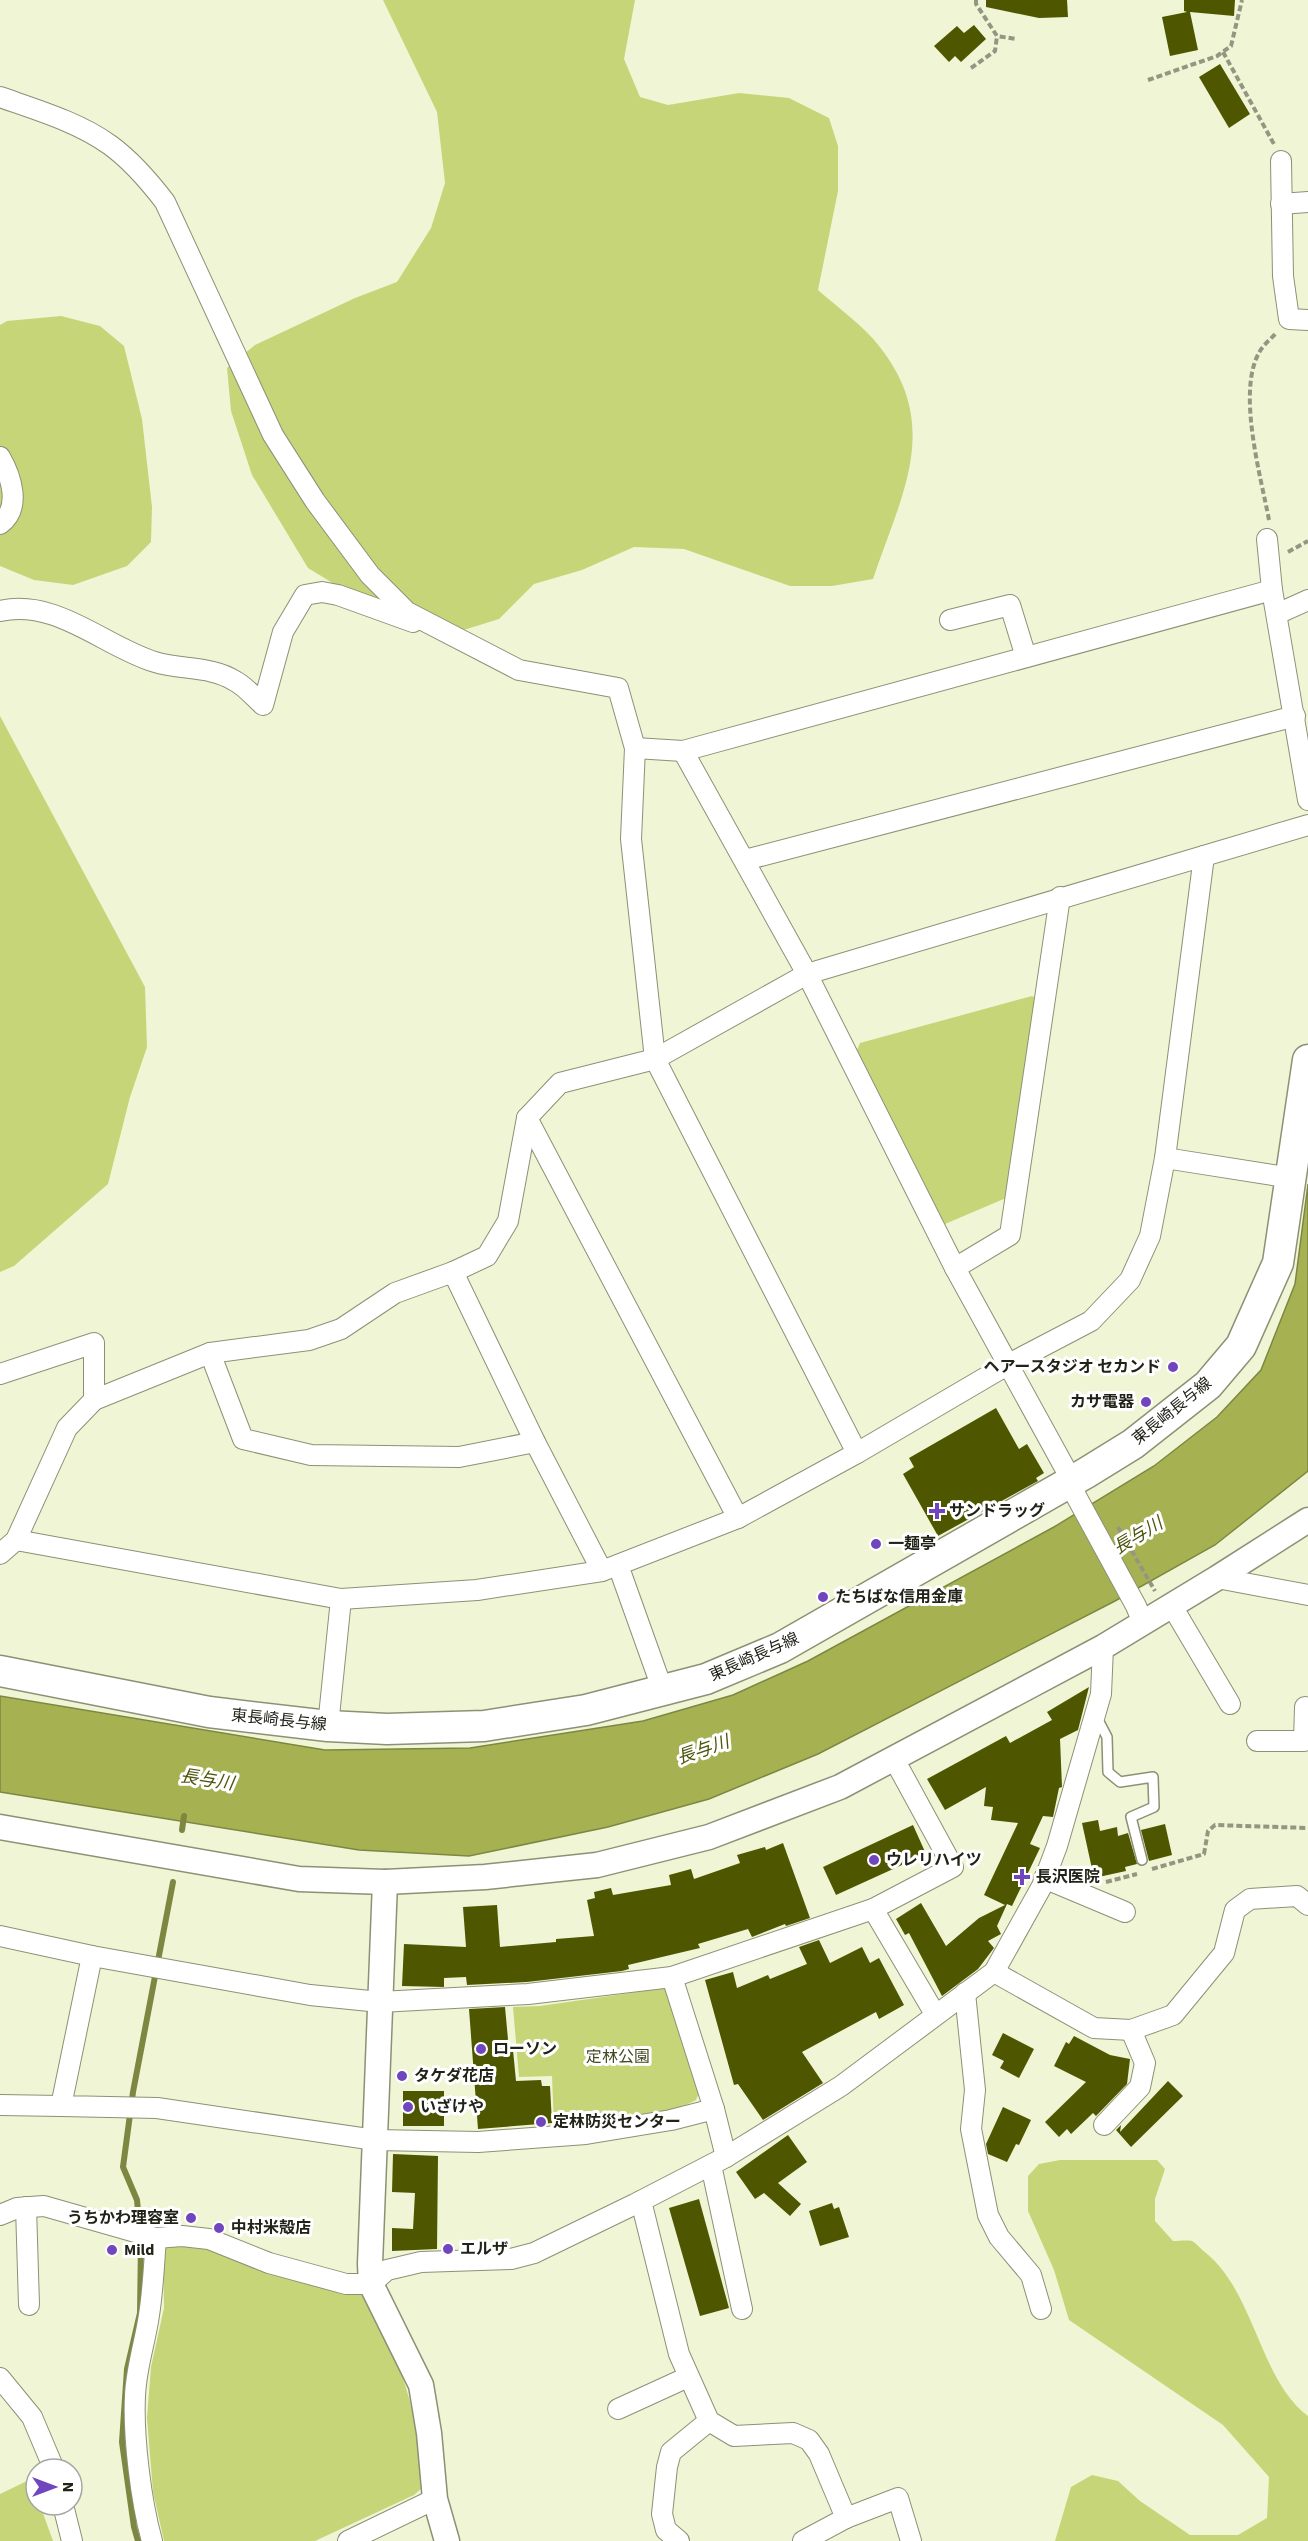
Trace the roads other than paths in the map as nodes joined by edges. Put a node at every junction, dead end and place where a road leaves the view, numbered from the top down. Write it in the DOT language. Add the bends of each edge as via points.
graph roads {
  1 [pos="0,97"];
  2 [pos="1281,161"];
  3 [pos="1308,202"];
  4 [pos="1281,204"];
  5 [pos="1298,320"];
  6 [pos="0,457"];
  7 [pos="0,524"];
  8 [pos="1267,539"];
  9 [pos="1272,590"];
  10 [pos="1308,600"];
  11 [pos="0,610"];
  12 [pos="1277,614"];
  13 [pos="950,620"];
  14 [pos="447,632"];
  15 [pos="1026,657"];
  16 [pos="1296,716"];
  17 [pos="635,748"];
  18 [pos="683,751"];
  19 [pos="1308,800"];
  20 [pos="1308,825"];
  21 [pos="1204,856"];
  22 [pos="745,860"];
  23 [pos="1060,897"];
  24 [pos="807,974"];
  25 [pos="655,1059"];
  26 [pos="1308,1060"];
  27 [pos="527,1118"];
  28 [pos="1165,1158"];
  29 [pos="1292,1178"];
  30 [pos="955,1268"];
  31 [pos="453,1272"];
  32 [pos="210,1353"];
  33 [pos="1007,1365"];
  34 [pos="0,1374"];
  35 [pos="94,1400"];
  36 [pos="535,1442"];
  37 [pos="856,1453"];
  38 [pos="1074,1489"];
  39 [pos="738,1518"];
  40 [pos="1308,1520"];
  41 [pos="16,1540"];
  42 [pos="0,1554"];
  43 [pos="610,1568"];
  44 [pos="1217,1578"];
  45 [pos="1308,1595"];
  46 [pos="341,1599"];
  47 [pos="1169,1608"];
  48 [pos="1140,1614"];
  49 [pos="1102,1647"];
  50 [pos="0,1671"];
  51 [pos="663,1691"];
  52 [pos="1230,1704"];
  53 [pos="1308,1708"];
  54 [pos="1095,1714"];
  55 [pos="328,1726"];
  56 [pos="1257,1741"];
  57 [pos="894,1759"];
  58 [pos="0,1827"];
  59 [pos="1142,1860"];
  60 [pos="1044,1878"];
  61 [pos="385,1882"];
  62 [pos="1308,1905"];
  63 [pos="873,1909"];
  64 [pos="1125,1912"];
  65 [pos="0,1936"];
  66 [pos="92,1956"];
  67 [pos="994,1972"];
  68 [pos="672,1977"];
  69 [pos="965,1993"];
  70 [pos="380,2002"];
  71 [pos="935,2014"];
  72 [pos="1131,2030"];
  73 [pos="0,2104"];
  74 [pos="61,2106"];
  75 [pos="714,2109"];
  76 [pos="1104,2125"];
  77 [pos="375,2140"];
  78 [pos="718,2161"];
  79 [pos="641,2201"];
  80 [pos="26,2207"];
  81 [pos="0,2215"];
  82 [pos="144,2235"];
  83 [pos="371,2284"];
  84 [pos="29,2305"];
  85 [pos="742,2309"];
  86 [pos="1041,2309"];
  87 [pos="688,2377"];
  88 [pos="0,2378"];
  89 [pos="618,2409"];
  90 [pos="709,2421"];
  91 [pos="49,2457"];
  92 [pos="435,2499"];
  93 [pos="66,2517"];
  94 [pos="846,2518"];
  95 [pos="72,2541"];
  96 [pos="152,2541"];
  97 [pos="348,2541"];
  98 [pos="447,2541"];
  99 [pos="679,2541"];
  100 [pos="802,2541"];
  101 [pos="911,2541"];
  1 -- 14 [label="street" via="65,120 110,145 142,173 165,202 273,435 315,501 370,575 407,612"];
  2 -- 4 [label="street"];
  3 -- 4 [label="street"];
  4 -- 5 [label="street" via="1283,276"];
  6 -- 7 [label="street" via="10,475 13,499 6,520"];
  8 -- 9 [label="street"];
  9 -- 12 [label="street"];
  9 -- 15 [label="street"];
  10 -- 12 [label="street"];
  11 -- 14 [label="street" via="15,607 48,614 154,662 222,675 237,681 263,705 283,632 305,595 338,595"];
  12 -- 16 [label="street"];
  13 -- 15 [label="street" via="1010,605"];
  14 -- 17 [label="street" via="519,670 618,688"];
  15 -- 18 [label="street"];
  16 -- 19 [label="street"];
  16 -- 22 [label="street"];
  17 -- 18 [label="street"];
  17 -- 25 [label="street" via="631,839"];
  18 -- 22 [label="street"];
  20 -- 21 [label="street"];
  21 -- 23 [label="street"];
  21 -- 28 [label="street"];
  22 -- 24 [label="street"];
  23 -- 24 [label="street"];
  23 -- 30 [label="street" via="1010,1235"];
  24 -- 25 [label="street"];
  24 -- 30 [label="street"];
  25 -- 27 [label="street" via="560,1083"];
  25 -- 37 [label="street"];
  26 -- 29 [label="main road, 東長崎長与線"];
  27 -- 31 [label="street" via="508,1221 487,1256"];
  27 -- 39 [label="street"];
  28 -- 29 [label="street"];
  28 -- 33 [label="street" via="1149,1236 1130,1280 1091,1321"];
  29 -- 38 [label="main road, 東長崎長与線" via="1278,1263 1241,1346 1208,1385"];
  30 -- 33 [label="street"];
  31 -- 32 [label="street" via="396,1293 341,1329 309,1340"];
  31 -- 36 [label="street"];
  32 -- 35 [label="street"];
  32 -- 36 [label="street" via="243,1439 311,1455 459,1457"];
  33 -- 37 [label="street"];
  33 -- 38 [label="street"];
  34 -- 35 [label="street" via="94,1343"];
  35 -- 41 [label="street" via="67,1428"];
  36 -- 43 [label="street"];
  37 -- 39 [label="street"];
  38 -- 48 [label="street"];
  38 -- 51 [label="main road, 東長崎長与線" via="780,1648 706,1679"];
  39 -- 43 [label="street"];
  40 -- 44 [label="street"];
  41 -- 42 [label="street"];
  41 -- 46 [label="street"];
  43 -- 46 [label="street" via="477,1590"];
  43 -- 51 [label="street"];
  44 -- 45 [label="street"];
  44 -- 47 [label="street"];
  46 -- 55 [label="street"];
  47 -- 48 [label="street"];
  47 -- 52 [label="street"];
  48 -- 49 [label="street"];
  49 -- 54 [label="street" via="1101,1694"];
  49 -- 57 [label="street"];
  50 -- 55 [label="main road, 東長崎長与線" via="208,1712"];
  51 -- 55 [label="main road, 東長崎長与線" via="586,1710 484,1726"];
  53 -- 56 [label="street" via="1305,1707 1304,1741"];
  54 -- 59 [label="lane" via="1107,1737 1108,1772 1120,1782 1153,1777 1154,1807 1131,1817"];
  54 -- 60 [label="street"];
  57 -- 61 [label="street" via="840,1787 709,1837 609,1862 485,1877"];
  57 -- 63 [label="street" via="953,1867"];
  58 -- 61 [label="street" via="299,1879"];
  60 -- 64 [label="street"];
  60 -- 67 [label="street"];
  61 -- 70 [label="street"];
  62 -- 72 [label="street" via="1297,1896 1250,1899 1235,1910 1224,1953 1173,2015"];
  63 -- 68 [label="street"];
  63 -- 71 [label="street"];
  65 -- 66 [label="street"];
  66 -- 70 [label="street" via="310,1995"];
  66 -- 74 [label="street"];
  67 -- 69 [label="street"];
  67 -- 72 [label="street" via="1094,2028"];
  68 -- 70 [label="street" via="528,1994"];
  68 -- 75 [label="street"];
  69 -- 71 [label="street"];
  69 -- 86 [label="street" via="975,2090 971,2129 988,2215 999,2237 1031,2275"];
  70 -- 77 [label="street"];
  71 -- 78 [label="street" via="841,2086"];
  72 -- 76 [label="street" via="1145,2063 1140,2087"];
  73 -- 74 [label="street"];
  74 -- 77 [label="street" via="157,2108"];
  75 -- 77 [label="street" via="586,2134 478,2142"];
  75 -- 78 [label="street"];
  77 -- 83 [label="street"];
  78 -- 79 [label="street"];
  78 -- 85 [label="street"];
  79 -- 83 [label="street" via="534,2253 511,2259 421,2262 387,2270"];
  79 -- 87 [label="street"];
  80 -- 81 [label="street"];
  80 -- 82 [label="street" via="44,2206"];
  80 -- 84 [label="street"];
  82 -- 83 [label="street" via="209,2239 269,2263 346,2284"];
  82 -- 96 [label="street" via="149,2315 135,2399 139,2463"];
  83 -- 92 [label="street" via="421,2385"];
  87 -- 89 [label="street"];
  87 -- 90 [label="street"];
  88 -- 91 [label="street" via="32,2417"];
  90 -- 94 [label="street" via="734,2436 793,2433 809,2440 819,2454"];
  90 -- 99 [label="street" via="671,2452 667,2467 662,2514 666,2530"];
  92 -- 97 [label="street"];
  92 -- 98 [label="street"];
  93 -- 95 [label="street"];
  94 -- 100 [label="street"];
  94 -- 101 [label="street" via="897,2498"];
}
